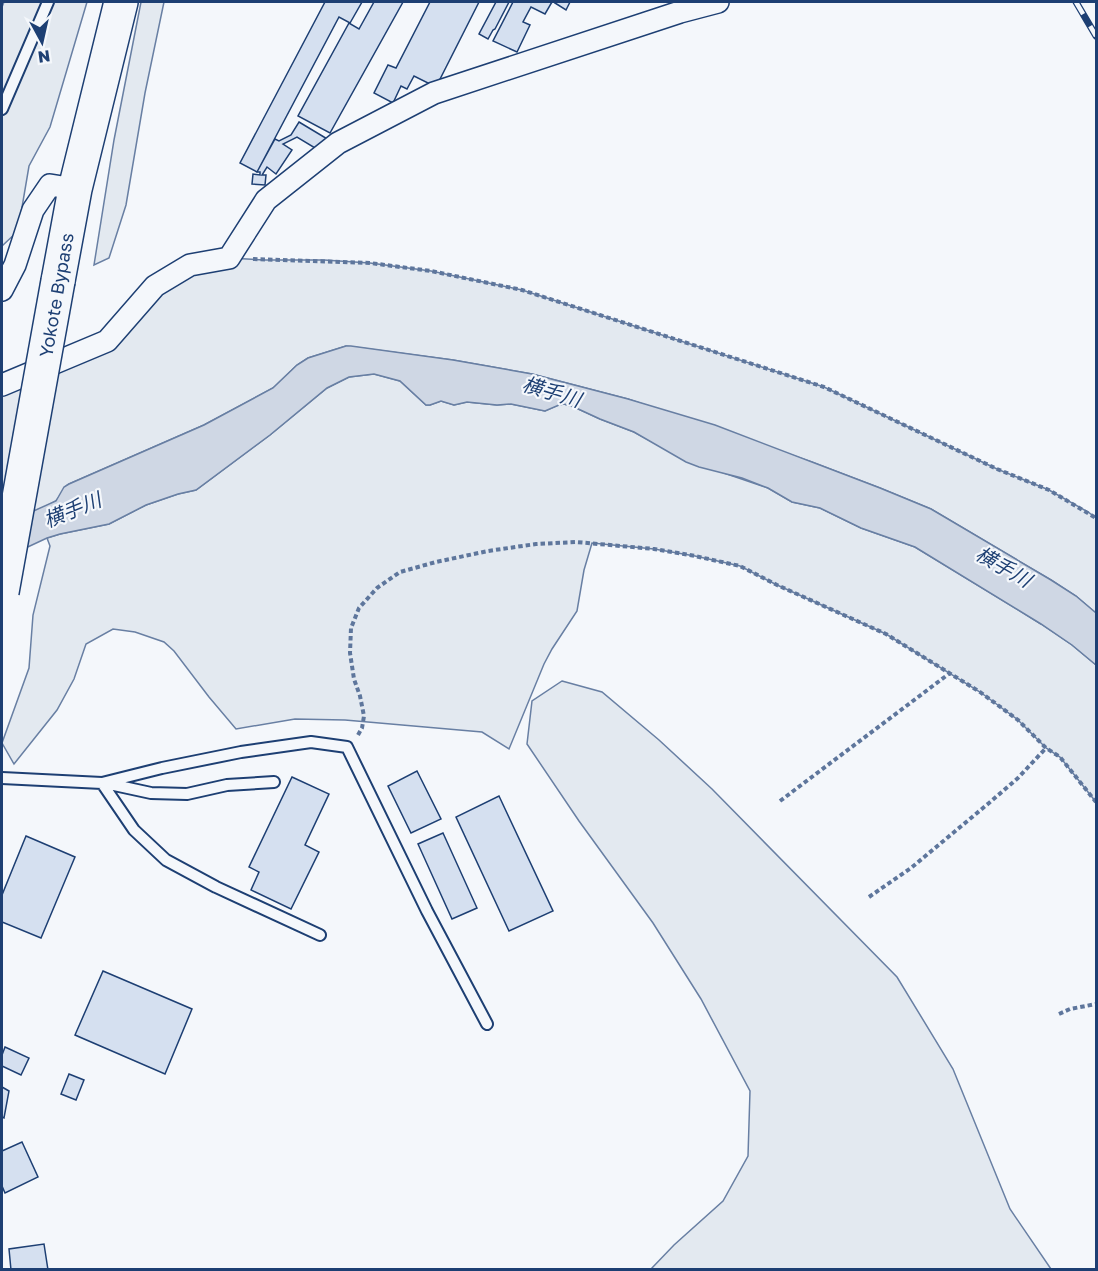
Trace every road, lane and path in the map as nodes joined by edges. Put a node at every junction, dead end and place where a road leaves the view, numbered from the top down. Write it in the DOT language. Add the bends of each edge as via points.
graph roads {
  1 [pos="48,2"];
  2 [pos="121,2"];
  3 [pos="718,2"];
  4 [pos="2,109"];
  5 [pos="75,189"];
  6 [pos="229,258"];
  7 [pos="2,287"];
  8 [pos="2,385"];
  9 [pos="1096,518"];
  10 [pos="2,592"];
  11 [pos="950,674"];
  12 [pos="348,747"];
  13 [pos="1046,748"];
  14 [pos="2,778"];
  15 [pos="274,782"];
  16 [pos="102,783"];
  17 [pos="780,801"];
  18 [pos="1096,802"];
  19 [pos="869,897"];
  20 [pos="320,935"];
  21 [pos="1096,1004"];
  22 [pos="1059,1014"];
  23 [pos="487,1024"];
  1 -- 4 [label="lane"];
  2 -- 5 [label="highway, Yokote Bypass"];
  3 -- 6 [label="street" via="434,93 338,143 266,200"];
  5 -- 7 [label="street" via="50,185 33,210 15,265"];
  5 -- 10 [label="highway, Yokote Bypass, bridge"];
  6 -- 8 [label="street" via="190,265 155,286 107,341"];
  6 -- 9 [label="path" via="370,263 522,290 824,387 1049,490"];
  11 -- 12 [label="path" via="886,634 740,566 654,549 576,542 536,544 436,562 400,572 377,588 359,608 351,628 350,653 364,716 359,734"];
  11 -- 13 [label="path" via="1018,720"];
  11 -- 17 [label="path"];
  12 -- 16 [label="lane" via="311,742 241,752"];
  12 -- 23 [label="lane"];
  13 -- 18 [label="path" via="1060,757"];
  13 -- 19 [label="path" via="996,797 911,868"];
  14 -- 16 [label="lane"];
  15 -- 16 [label="lane" via="227,785 187,795 151,794"];
  16 -- 20 [label="lane" via="134,830 166,861"];
  21 -- 22 [label="path"];
}
